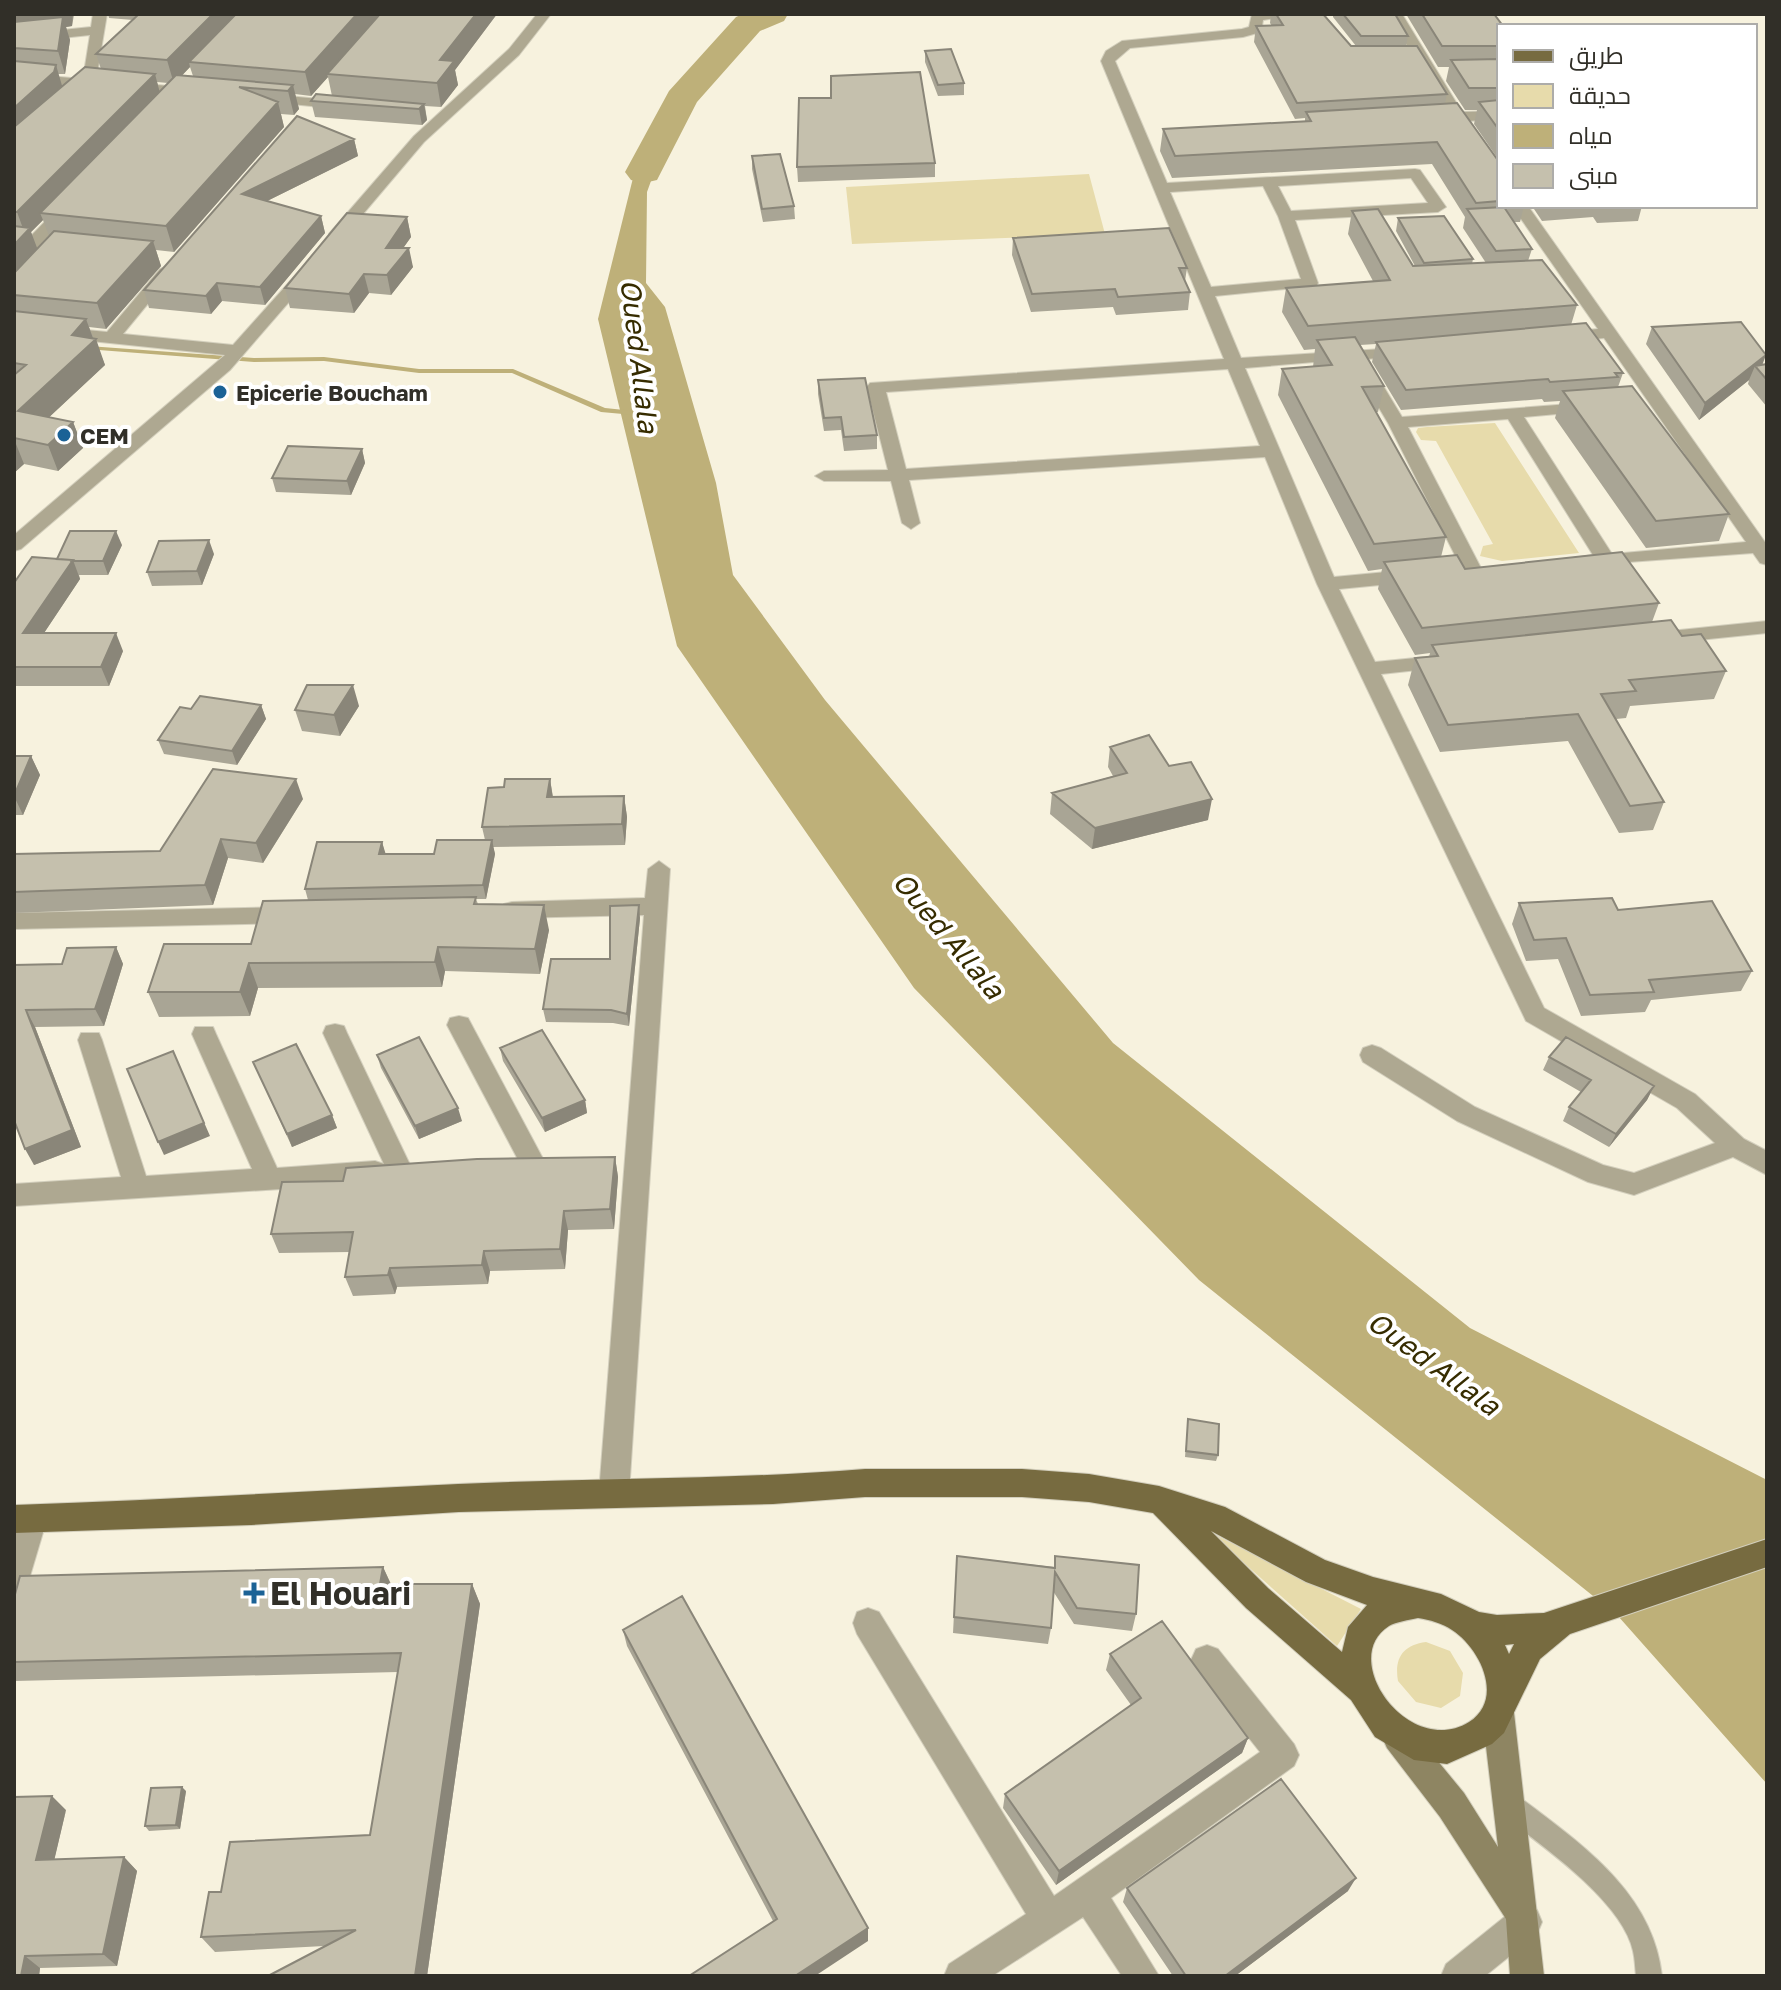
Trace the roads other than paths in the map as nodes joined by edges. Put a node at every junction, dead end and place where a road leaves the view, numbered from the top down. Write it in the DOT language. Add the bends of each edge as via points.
graph roads {
  1 [pos="100,14"];
  2 [pos="544,14"];
  3 [pos="1292,14"];
  4 [pos="1395,14"];
  5 [pos="99,30"];
  6 [pos="14,39"];
  7 [pos="14,77"];
  8 [pos="89,82"];
  9 [pos="210,93"];
  10 [pos="256,97"];
  11 [pos="68,102"];
  12 [pos="360,107"];
  13 [pos="418,112"];
  14 [pos="447,115"];
  15 [pos="1497,115"];
  16 [pos="1458,117"];
  17 [pos="1412,120"];
  18 [pos="1497,173"];
  19 [pos="1268,181"];
  20 [pos="1161,188"];
  21 [pos="84,190"];
  22 [pos="1521,208"];
  23 [pos="1286,216"];
  24 [pos="14,243"];
  25 [pos="31,245"];
  26 [pos="57,247"];
  27 [pos="162,258"];
  28 [pos="1568,274"];
  29 [pos="1540,276"];
  30 [pos="1204,292"];
  31 [pos="14,328"];
  32 [pos="1609,333"];
  33 [pos="111,338"];
  34 [pos="1545,338"];
  35 [pos="1419,350"];
  36 [pos="1356,355"];
  37 [pos="234,357"];
  38 [pos="1232,361"];
  39 [pos="1608,405"];
  40 [pos="1513,413"];
  41 [pos="1397,423"];
  42 [pos="1273,451"];
  43 [pos="899,475"];
  44 [pos="824,476"];
  45 [pos="911,523"];
  46 [pos="14,545"];
  47 [pos="1763,553"];
  48 [pos="1606,560"];
  49 [pos="1562,564"];
  50 [pos="1327,584"];
  51 [pos="1767,627"];
  52 [pos="1656,639"];
  53 [pos="1465,659"];
  54 [pos="1370,669"];
  55 [pos="659,869"];
  56 [pos="656,906"];
  57 [pos="484,910"];
  58 [pos="312,914"];
  59 [pos="14,921"];
  60 [pos="459,1025"];
  61 [pos="335,1033"];
  62 [pos="204,1034"];
  63 [pos="90,1040"];
  64 [pos="1372,1055"];
  65 [pos="1735,1146"];
  66 [pos="637,1156"];
  67 [pos="607,1158"];
  68 [pos="562,1160"];
  69 [pos="532,1162"];
  70 [pos="502,1164"];
  71 [pos="1767,1164"];
  72 [pos="429,1169"];
  73 [pos="400,1171"];
  74 [pos="269,1179"];
  75 [pos="137,1187"];
  76 [pos="14,1195"];
  77 [pos="614,1493"];
  78 [pos="1159,1500"];
  79 [pos="23,1519"];
  80 [pos="1767,1553"];
  81 [pos="14,1583"];
  82 [pos="1418,1603"];
  83 [pos="1565,1622"];
  84 [pos="868,1623"];
  85 [pos="1472,1626"];
  86 [pos="1207,1660"];
  87 [pos="1359,1688"];
  88 [pos="1500,1704"];
  89 [pos="1397,1736"];
  90 [pos="1507,1803"];
  91 [pos="1088,1894"];
  92 [pos="1049,1919"];
  93 [pos="1525,1922"];
  94 [pos="961,1976"];
  95 [pos="1142,1976"];
  96 [pos="1458,1976"];
  97 [pos="1527,1976"];
  98 [pos="1649,1976"];
  1 -- 5 [label="street"];
  2 -- 14 [label="street" via="514,52"];
  3 -- 20 [label="street" via="1256,17 1256,29 1243,33 1127,44 1108,61 1144,134"];
  4 -- 16 [label="street" via="1414,55 1438,74"];
  5 -- 6 [label="street"];
  5 -- 8 [label="street"];
  7 -- 8 [label="street"];
  8 -- 9 [label="street"];
  8 -- 11 [label="street"];
  10 -- 12 [label="street"];
  13 -- 14 [label="street"];
  14 -- 37 [label="street" via="376,186"];
  15 -- 16 [label="street"];
  16 -- 17 [label="street"];
  16 -- 18 [label="street"];
  19 -- 20 [label="street"];
  19 -- 23 [label="street"];
  19 -- 23 [label="street" via="1415,173 1442,213"];
  20 -- 30 [label="street"];
  21 -- 25 [label="street"];
  22 -- 28 [label="street"];
  23 -- 30 [label="street" via="1310,283"];
  24 -- 25 [label="street"];
  25 -- 26 [label="street"];
  27 -- 33 [label="street" via="176,260"];
  28 -- 29 [label="street"];
  28 -- 32 [label="street"];
  30 -- 38 [label="street"];
  31 -- 33 [label="street"];
  32 -- 34 [label="street"];
  32 -- 47 [label="street" via="1648,402"];
  33 -- 37 [label="street"];
  35 -- 36 [label="street"];
  36 -- 38 [label="street"];
  36 -- 41 [label="street"];
  37 -- 46 [label="street"];
  38 -- 42 [label="street"];
  38 -- 43 [label="street" via="876,387"];
  39 -- 40 [label="street"];
  40 -- 41 [label="street"];
  40 -- 48 [label="street"];
  41 -- 50 [label="street" via="1480,570"];
  42 -- 43 [label="street"];
  42 -- 50 [label="street"];
  43 -- 44 [label="street"];
  43 -- 45 [label="street"];
  47 -- 48 [label="street"];
  48 -- 49 [label="street"];
  50 -- 54 [label="street"];
  51 -- 52 [label="street"];
  53 -- 54 [label="street"];
  54 -- 65 [label="street" via="1535,1014 1686,1101"];
  55 -- 56 [label="street"];
  56 -- 57 [label="street"];
  56 -- 66 [label="street"];
  58 -- 59 [label="street"];
  60 -- 69 [label="street"];
  61 -- 73 [label="street"];
  62 -- 74 [label="street"];
  63 -- 75 [label="street"];
  64 -- 65 [label="street" via="1466,1114 1597,1174 1634,1184"];
  65 -- 71 [label="street"];
  66 -- 67 [label="street"];
  66 -- 77 [label="street"];
  68 -- 69 [label="street"];
  69 -- 70 [label="street"];
  72 -- 73 [label="street"];
  73 -- 74 [label="street"];
  74 -- 75 [label="street"];
  75 -- 76 [label="street"];
  77 -- 78 [label="main road" via="951,1482 1089,1488"];
  77 -- 79 [label="main road"];
  78 -- 82 [label="main road" via="1240,1528 1317,1572"];
  78 -- 87 [label="main road" via="1257,1598"];
  79 -- 81 [label="street"];
  80 -- 83 [label="main road"];
  82 -- 85 [label="main road" via="1456,1614"];
  82 -- 87 [label="main road" via="1384,1611 1365,1628 1355,1652"];
  83 -- 85 [label="main road" via="1521,1630"];
  83 -- 88 [label="main road" via="1529,1648"];
  84 -- 92 [label="street"];
  85 -- 88 [label="main road" via="1496,1658"];
  86 -- 91 [label="street" via="1283,1755"];
  87 -- 89 [label="main road"];
  88 -- 89 [label="main road" via="1489,1728 1458,1746 1438,1747"];
  88 -- 90 [label="street"];
  89 -- 93 [label="street" via="1461,1817"];
  90 -- 93 [label="street"];
  90 -- 98 [label="lane" via="1607,1889 1639,1929"];
  91 -- 92 [label="street"];
  91 -- 95 [label="street"];
  92 -- 94 [label="street"];
  93 -- 96 [label="street"];
  93 -- 97 [label="street"];
}
